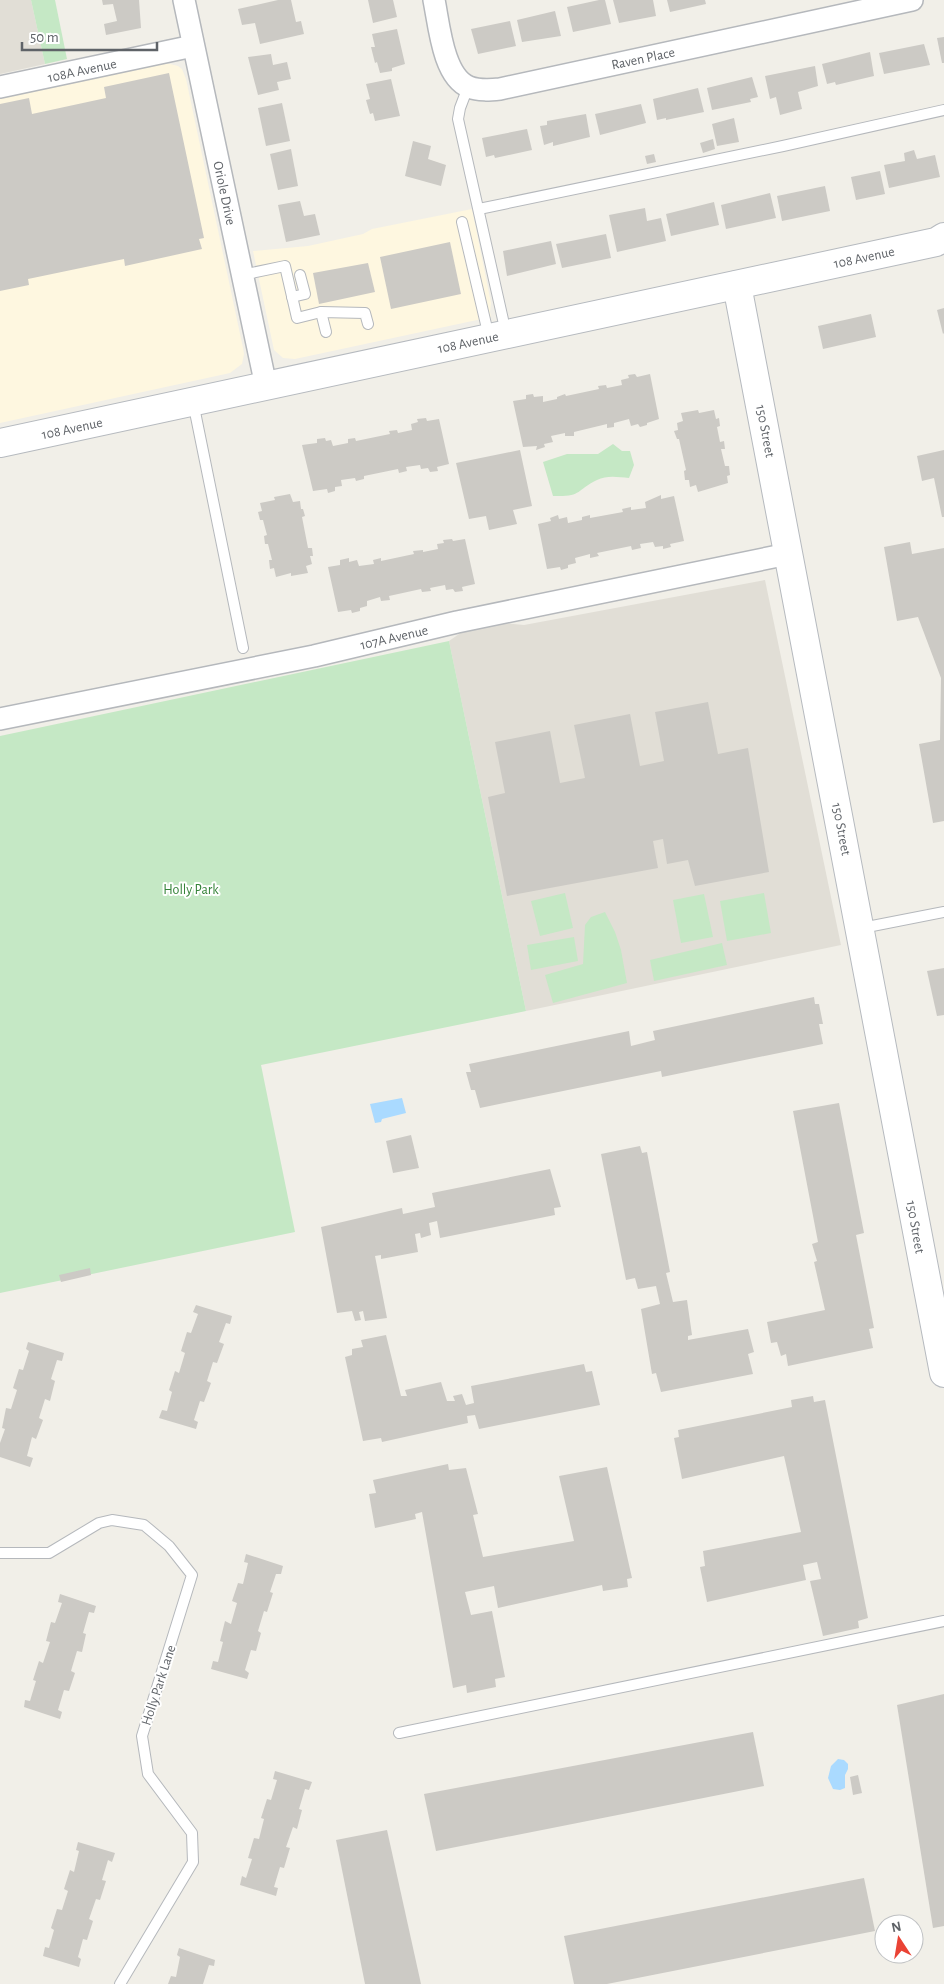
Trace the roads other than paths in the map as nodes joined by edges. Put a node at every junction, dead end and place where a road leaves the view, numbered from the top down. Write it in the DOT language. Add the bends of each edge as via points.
graph roads {
  1 [pos="184,0"];
  2 [pos="434,0"];
  3 [pos="912,0"];
  4 [pos="193,46"];
  5 [pos="468,87"];
  6 [pos="0,88"];
  7 [pos="944,110"];
  8 [pos="479,209"];
  9 [pos="462,222"];
  10 [pos="941,241"];
  11 [pos="242,275"];
  12 [pos="300,275"];
  13 [pos="737,285"];
  14 [pos="292,297"];
  15 [pos="321,312"];
  16 [pos="368,324"];
  17 [pos="326,332"];
  18 [pos="497,336"];
  19 [pos="266,386"];
  20 [pos="192,402"];
  21 [pos="0,443"];
  22 [pos="788,554"];
  23 [pos="243,648"];
  24 [pos="0,719"];
  25 [pos="944,912"];
  26 [pos="861,928"];
  27 [pos="944,1373"];
  28 [pos="0,1553"];
  29 [pos="944,1621"];
  30 [pos="399,1732"];
  31 [pos="120,1984"];
  1 -- 4 [label="street, Oriole Drive"];
  2 -- 5 [label="street" via="447,59 455,76"];
  3 -- 5 [label="street, Raven Place" via="500,89"];
  4 -- 6 [label="street, 108A Avenue"];
  4 -- 11 [label="street, Oriole Drive"];
  5 -- 8 [label="lane" via="458,119"];
  7 -- 8 [label="lane"];
  8 -- 18 [label="lane"];
  9 -- 18 [label="lane"];
  10 -- 13 [label="main road, 108 Avenue"];
  11 -- 14 [label="lane" via="285,266"];
  11 -- 19 [label="street, Oriole Drive"];
  12 -- 14 [label="lane" via="305,294"];
  13 -- 18 [label="main road, 108 Avenue"];
  13 -- 22 [label="main road, 150 Street"];
  14 -- 15 [label="lane" via="297,318"];
  15 -- 16 [label="lane" via="365,313"];
  15 -- 17 [label="lane"];
  18 -- 19 [label="main road, 108 Avenue"];
  19 -- 20 [label="main road, 108 Avenue"];
  20 -- 21 [label="main road, 108 Avenue"];
  20 -- 23 [label="lane"];
  22 -- 24 [label="street, 107A Avenue" via="458,622 304,658"];
  22 -- 26 [label="main road, 150 Street"];
  25 -- 26 [label="lane"];
  26 -- 27 [label="main road, 150 Street"];
  28 -- 31 [label="lane, Holly Park Lane" via="49,1554 99,1523 112,1520 144,1525 169,1546 192,1575 142,1736 148,1774 192,1833 193,1862"];
  29 -- 30 [label="lane"];
}
